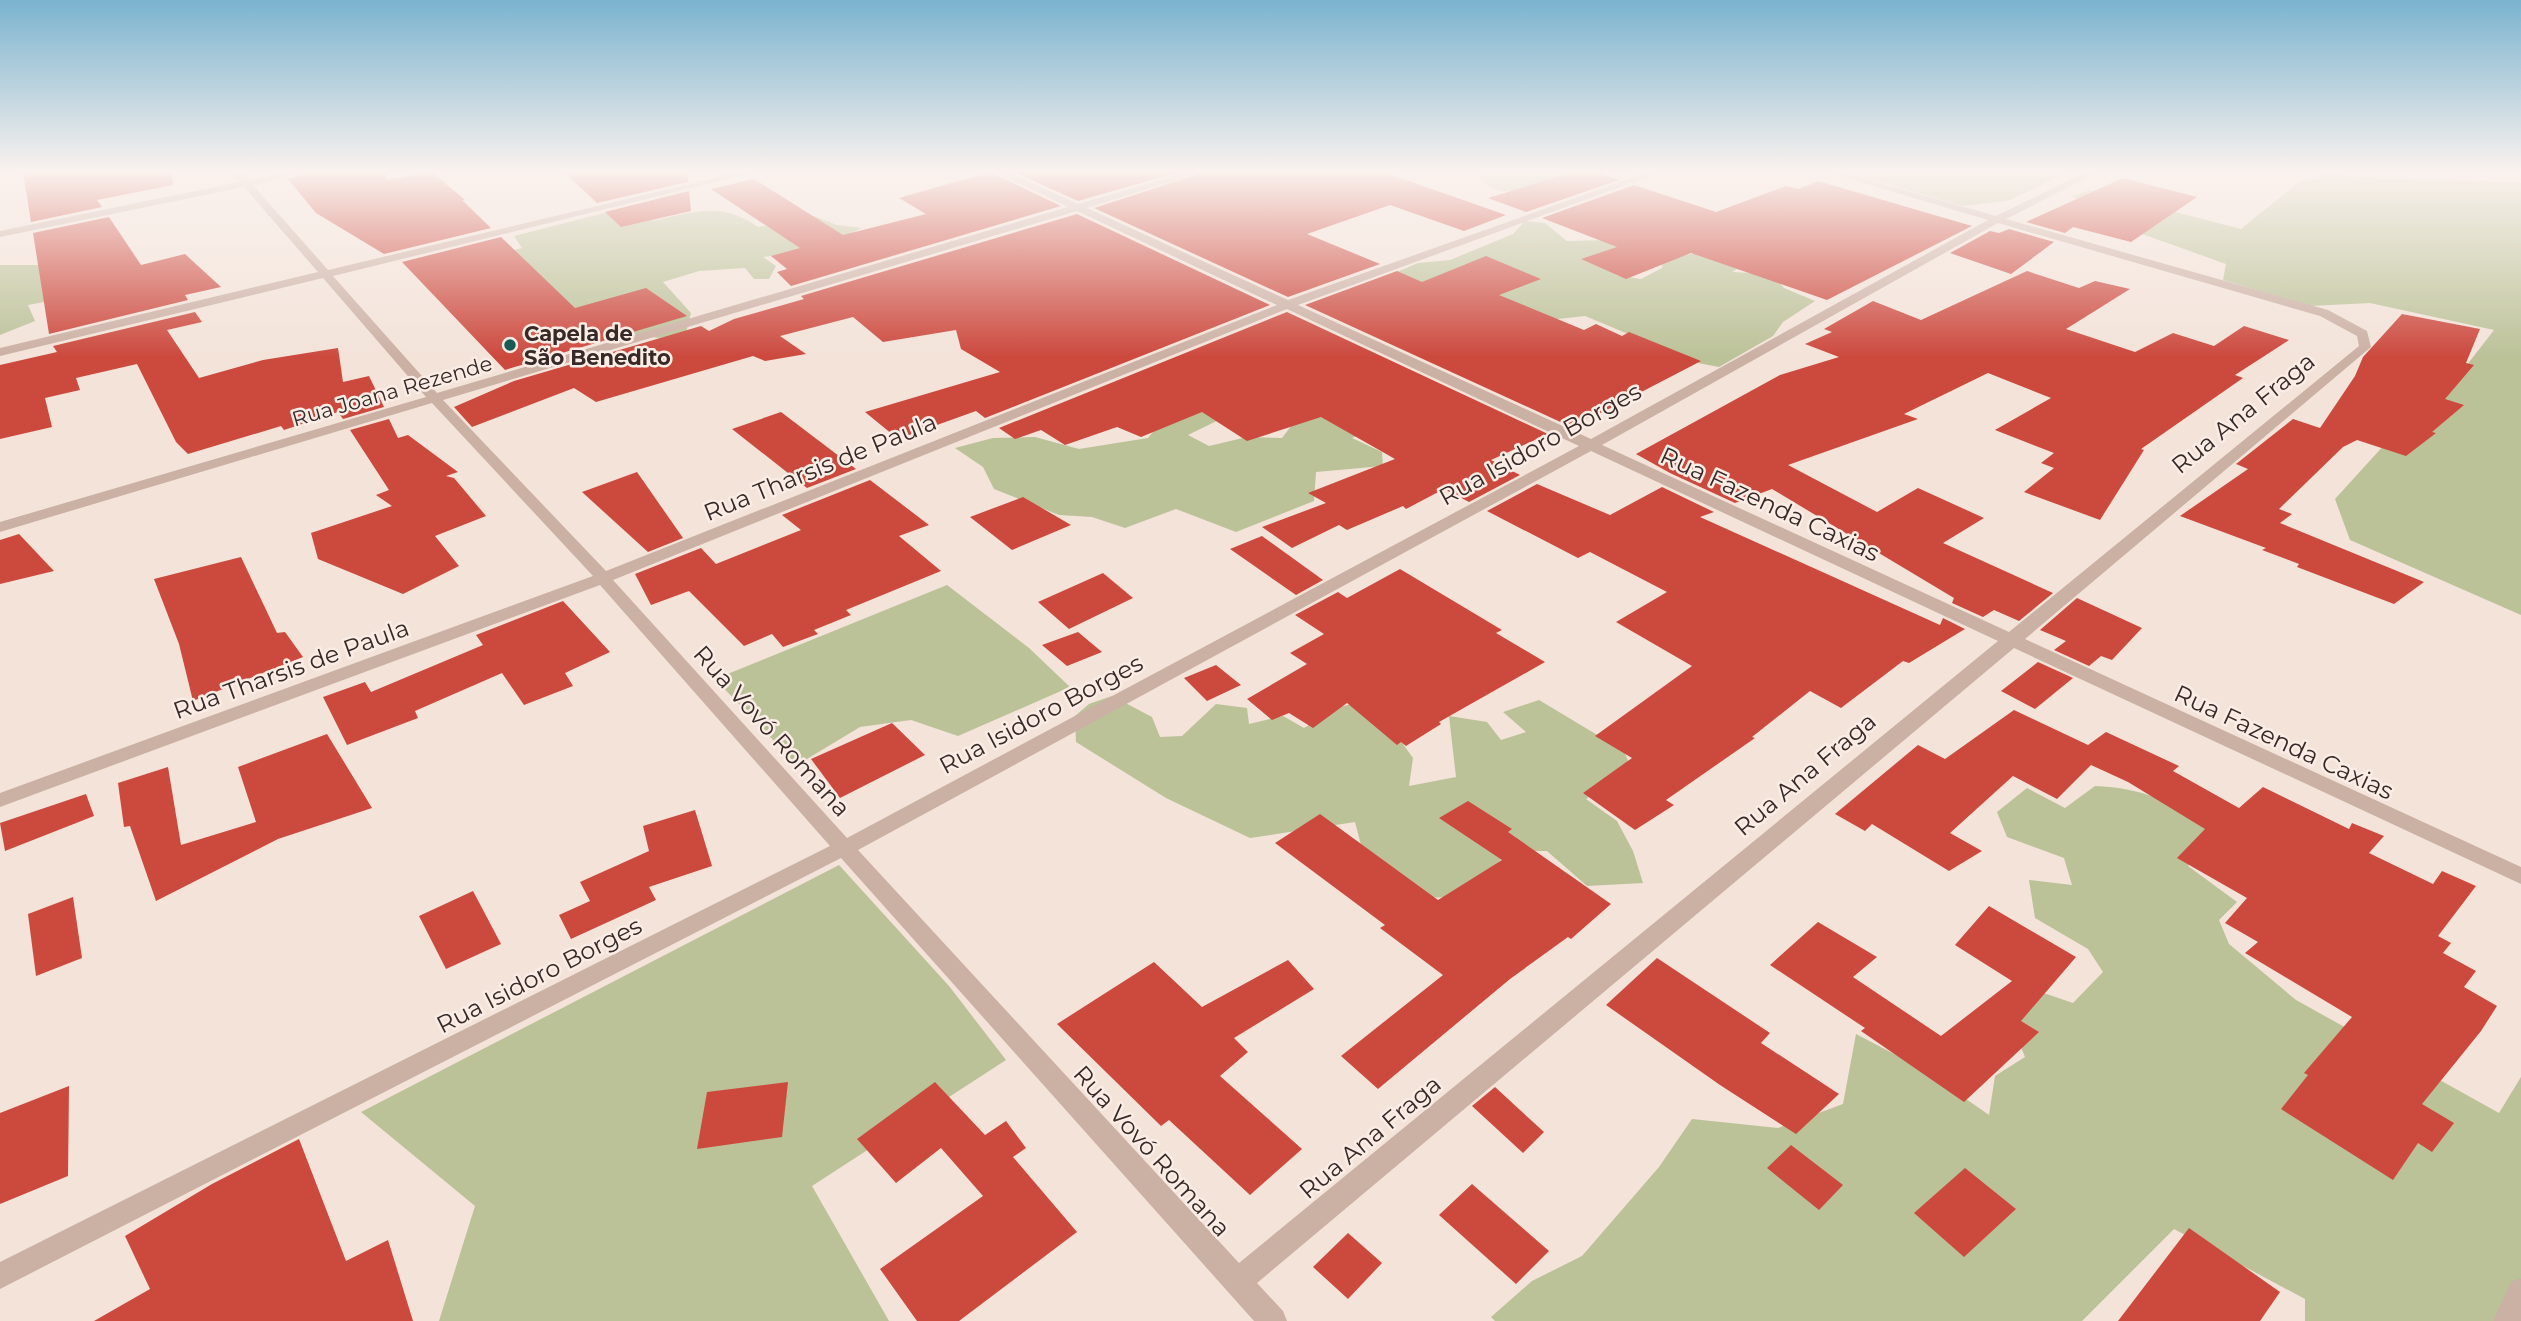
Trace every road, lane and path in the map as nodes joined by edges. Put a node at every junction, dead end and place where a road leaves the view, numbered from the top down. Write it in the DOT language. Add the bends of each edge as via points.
graph roads {
  1 [pos="291,234"];
  2 [pos="495,234"];
  3 [pos="987,234"];
  4 [pos="1134,234"];
  5 [pos="1485,234"];
  6 [pos="1972,234"];
  7 [pos="2049,234"];
  8 [pos="327,274"];
  9 [pos="1287,305"];
  10 [pos="0,352"];
  11 [pos="434,398"];
  12 [pos="1591,445"];
  13 [pos="0,527"];
  14 [pos="603,578"];
  15 [pos="2007,640"];
  16 [pos="0,800"];
  17 [pos="844,848"];
  18 [pos="2521,876"];
  19 [pos="0,1276"];
  20 [pos="1238,1281"];
  21 [pos="2521,1291"];
  22 [pos="1273,1321"];
  23 [pos="2507,1321"];
  1 -- 8 [label="street, Rua Vovó Romana"];
  2 -- 8 [label="street"];
  3 -- 11 [label="street, Rua Joana Rezende"];
  4 -- 9 [label="street, Rua Fazenda Caxias"];
  5 -- 9 [label="street, Rua Tharsis de Paula"];
  6 -- 12 [label="street, Rua Isidoro Borges"];
  7 -- 15 [label="street, Rua Ana Fraga" via="2325,313 2364,334 2365,346"];
  8 -- 10 [label="street"];
  8 -- 11 [label="street, Rua Vovó Romana"];
  9 -- 12 [label="street, Rua Fazenda Caxias"];
  9 -- 14 [label="street, Rua Tharsis de Paula"];
  11 -- 13 [label="street, Rua Joana Rezende"];
  11 -- 14 [label="street, Rua Vovó Romana"];
  12 -- 15 [label="street, Rua Fazenda Caxias"];
  12 -- 17 [label="street, Rua Isidoro Borges"];
  14 -- 16 [label="street, Rua Tharsis de Paula"];
  14 -- 17 [label="street, Rua Vovó Romana"];
  15 -- 18 [label="street, Rua Fazenda Caxias"];
  15 -- 20 [label="street, Rua Ana Fraga"];
  17 -- 19 [label="street, Rua Isidoro Borges"];
  17 -- 20 [label="street, Rua Vovó Romana"];
  20 -- 22 [label="street, Rua Vovó Romana"];
  21 -- 23 [label="street"];
}
